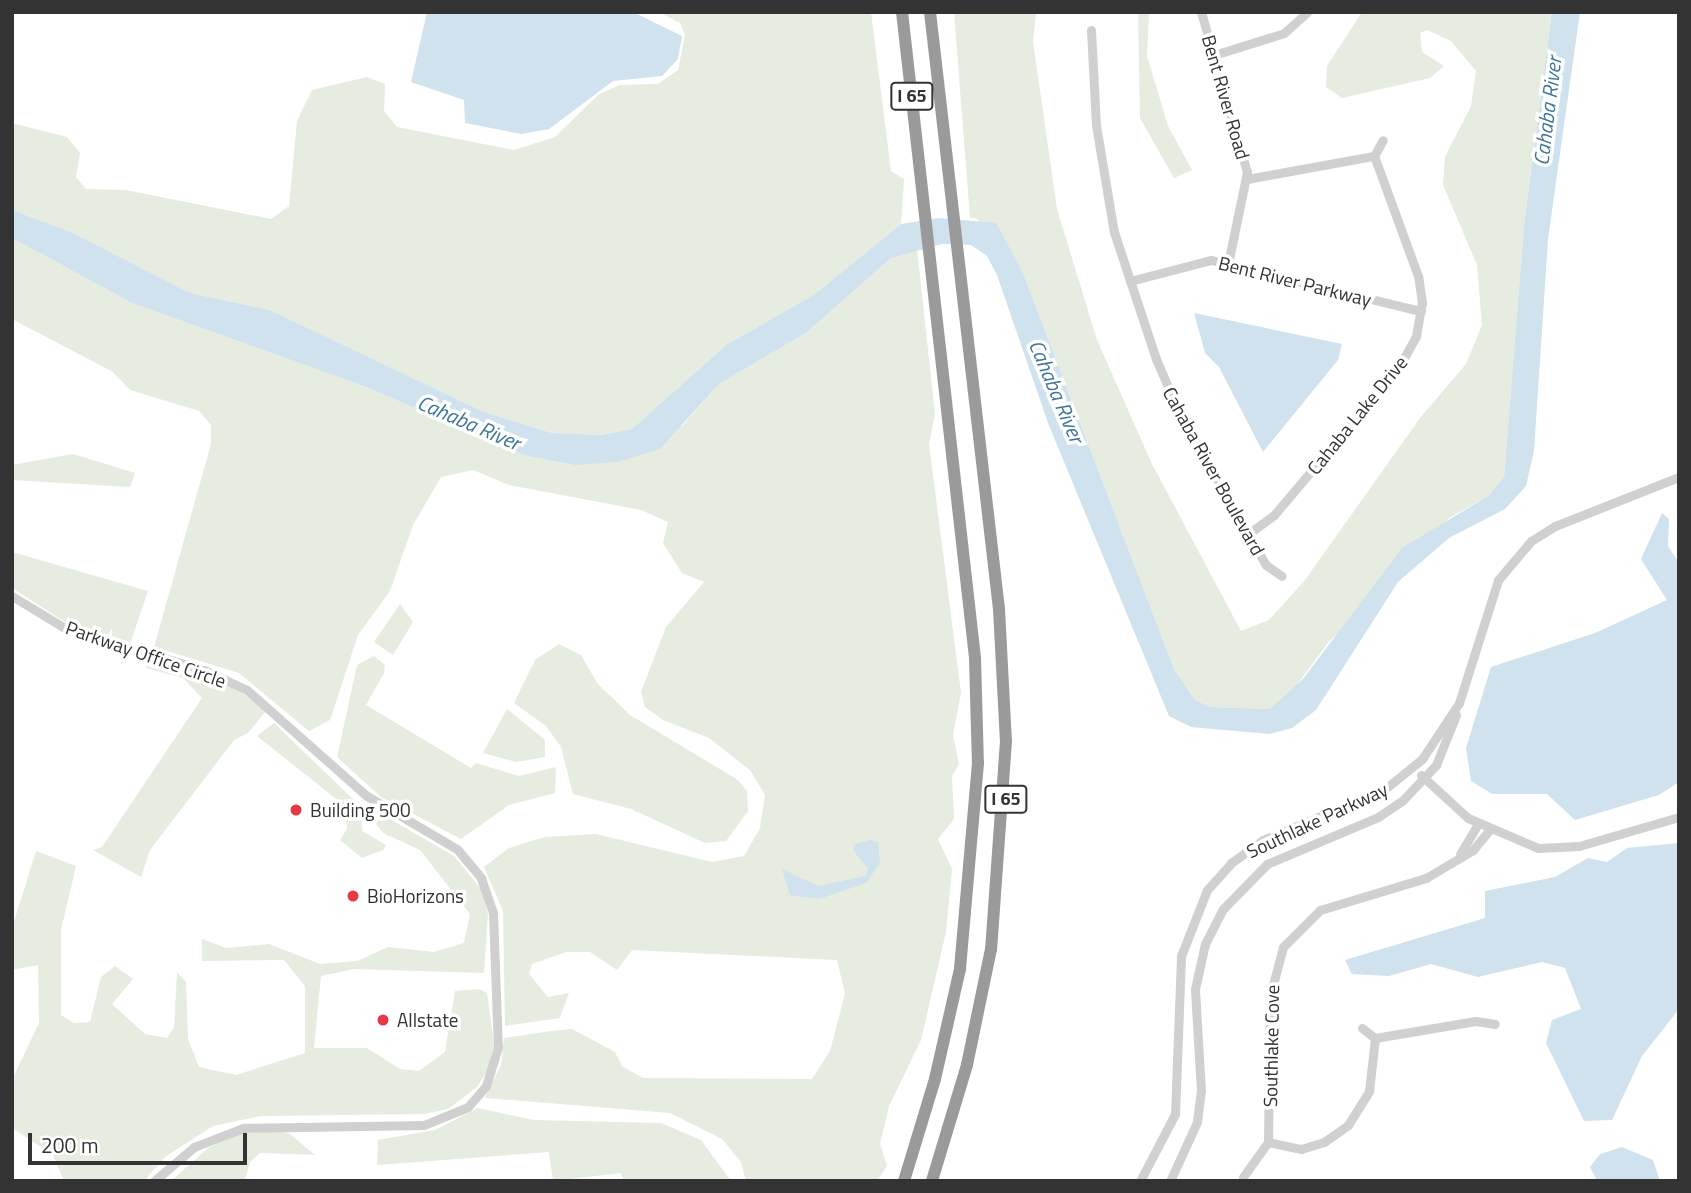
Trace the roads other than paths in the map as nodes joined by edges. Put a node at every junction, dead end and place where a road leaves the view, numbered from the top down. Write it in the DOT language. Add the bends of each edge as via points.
graph roads {
  1 [pos="902,12"];
  2 [pos="930,12"];
  3 [pos="1201,12"];
  4 [pos="1307,12"];
  5 [pos="1091,30"];
  6 [pos="1214,55"];
  7 [pos="1383,140"];
  8 [pos="1374,156"];
  9 [pos="1247,179"];
  10 [pos="1228,264"];
  11 [pos="1130,281"];
  12 [pos="1421,311"];
  13 [pos="1679,477"];
  14 [pos="1248,534"];
  15 [pos="1282,576"];
  16 [pos="12,596"];
  17 [pos="1457,706"];
  18 [pos="1413,768"];
  19 [pos="1424,778"];
  20 [pos="1679,817"];
  21 [pos="1478,824"];
  22 [pos="1489,830"];
  23 [pos="1460,854"];
  24 [pos="1495,1024"];
  25 [pos="1362,1028"];
  26 [pos="1375,1038"];
  27 [pos="1268,1142"];
  28 [pos="1243,1177"];
  29 [pos="154,1181"];
  30 [pos="904,1181"];
  31 [pos="932,1181"];
  32 [pos="1140,1181"];
  33 [pos="1170,1181"];
  1 -- 30 [label="highway, I 65" via="976,668 977,817 951,1016"];
  2 -- 31 [label="highway, I 65" via="1002,647 1004,823 984,992"];
  3 -- 6 [label="street, Bent River Road"];
  4 -- 6 [label="street" via="1284,33"];
  5 -- 11 [label="street, Cahaba River Boulevard" via="1098,143 1114,232"];
  6 -- 9 [label="street, Bent River Road"];
  7 -- 8 [label="street"];
  8 -- 9 [label="street"];
  8 -- 12 [label="street, Cahaba Lake Drive" via="1418,276"];
  9 -- 10 [label="street, Bent River Road"];
  10 -- 11 [label="street, Bent River Parkway" via="1195,261"];
  10 -- 12 [label="street, Bent River Parkway"];
  11 -- 14 [label="street, Cahaba River Boulevard" via="1171,396"];
  12 -- 14 [label="street, Cahaba Lake Drive" via="1414,341 1399,367 1274,515"];
  13 -- 17 [label="street, Southlake Parkway" via="1555,526 1519,552 1493,590"];
  14 -- 15 [label="street, Cahaba River Boulevard" via="1266,565"];
  16 -- 29 [label="street, Parkway Office Circle" via="63,627 204,670 258,698 367,796 457,849 481,878 493,913 498,1048 486,1086 468,1107 424,1125 243,1128 194,1147"];
  17 -- 18 [label="street, Southlake Parkway"];
  17 -- 19 [label="street, Southlake Parkway" via="1446,746"];
  18 -- 19 [label="street"];
  18 -- 32 [label="street, Southlake Parkway" via="1385,789 1264,840 1231,863 1207,890 1181,956 1175,1114"];
  19 -- 21 [label="street"];
  19 -- 33 [label="street, Southlake Parkway" via="1387,812 1267,864 1223,909 1205,944 1195,989 1201,1091 1197,1122"];
  20 -- 22 [label="street" via="1567,848 1529,846"];
  21 -- 22 [label="street"];
  21 -- 23 [label="street, Southlake Cove"];
  22 -- 23 [label="street, Southlake Cove" via="1473,850"];
  23 -- 27 [label="street, Southlake Cove" via="1419,881 1331,905 1301,925 1283,947 1270,996"];
  24 -- 26 [label="street" via="1476,1021"];
  25 -- 26 [label="street"];
  26 -- 27 [label="street" via="1369,1091 1348,1125 1324,1142 1301,1149"];
  27 -- 28 [label="street"];
}
